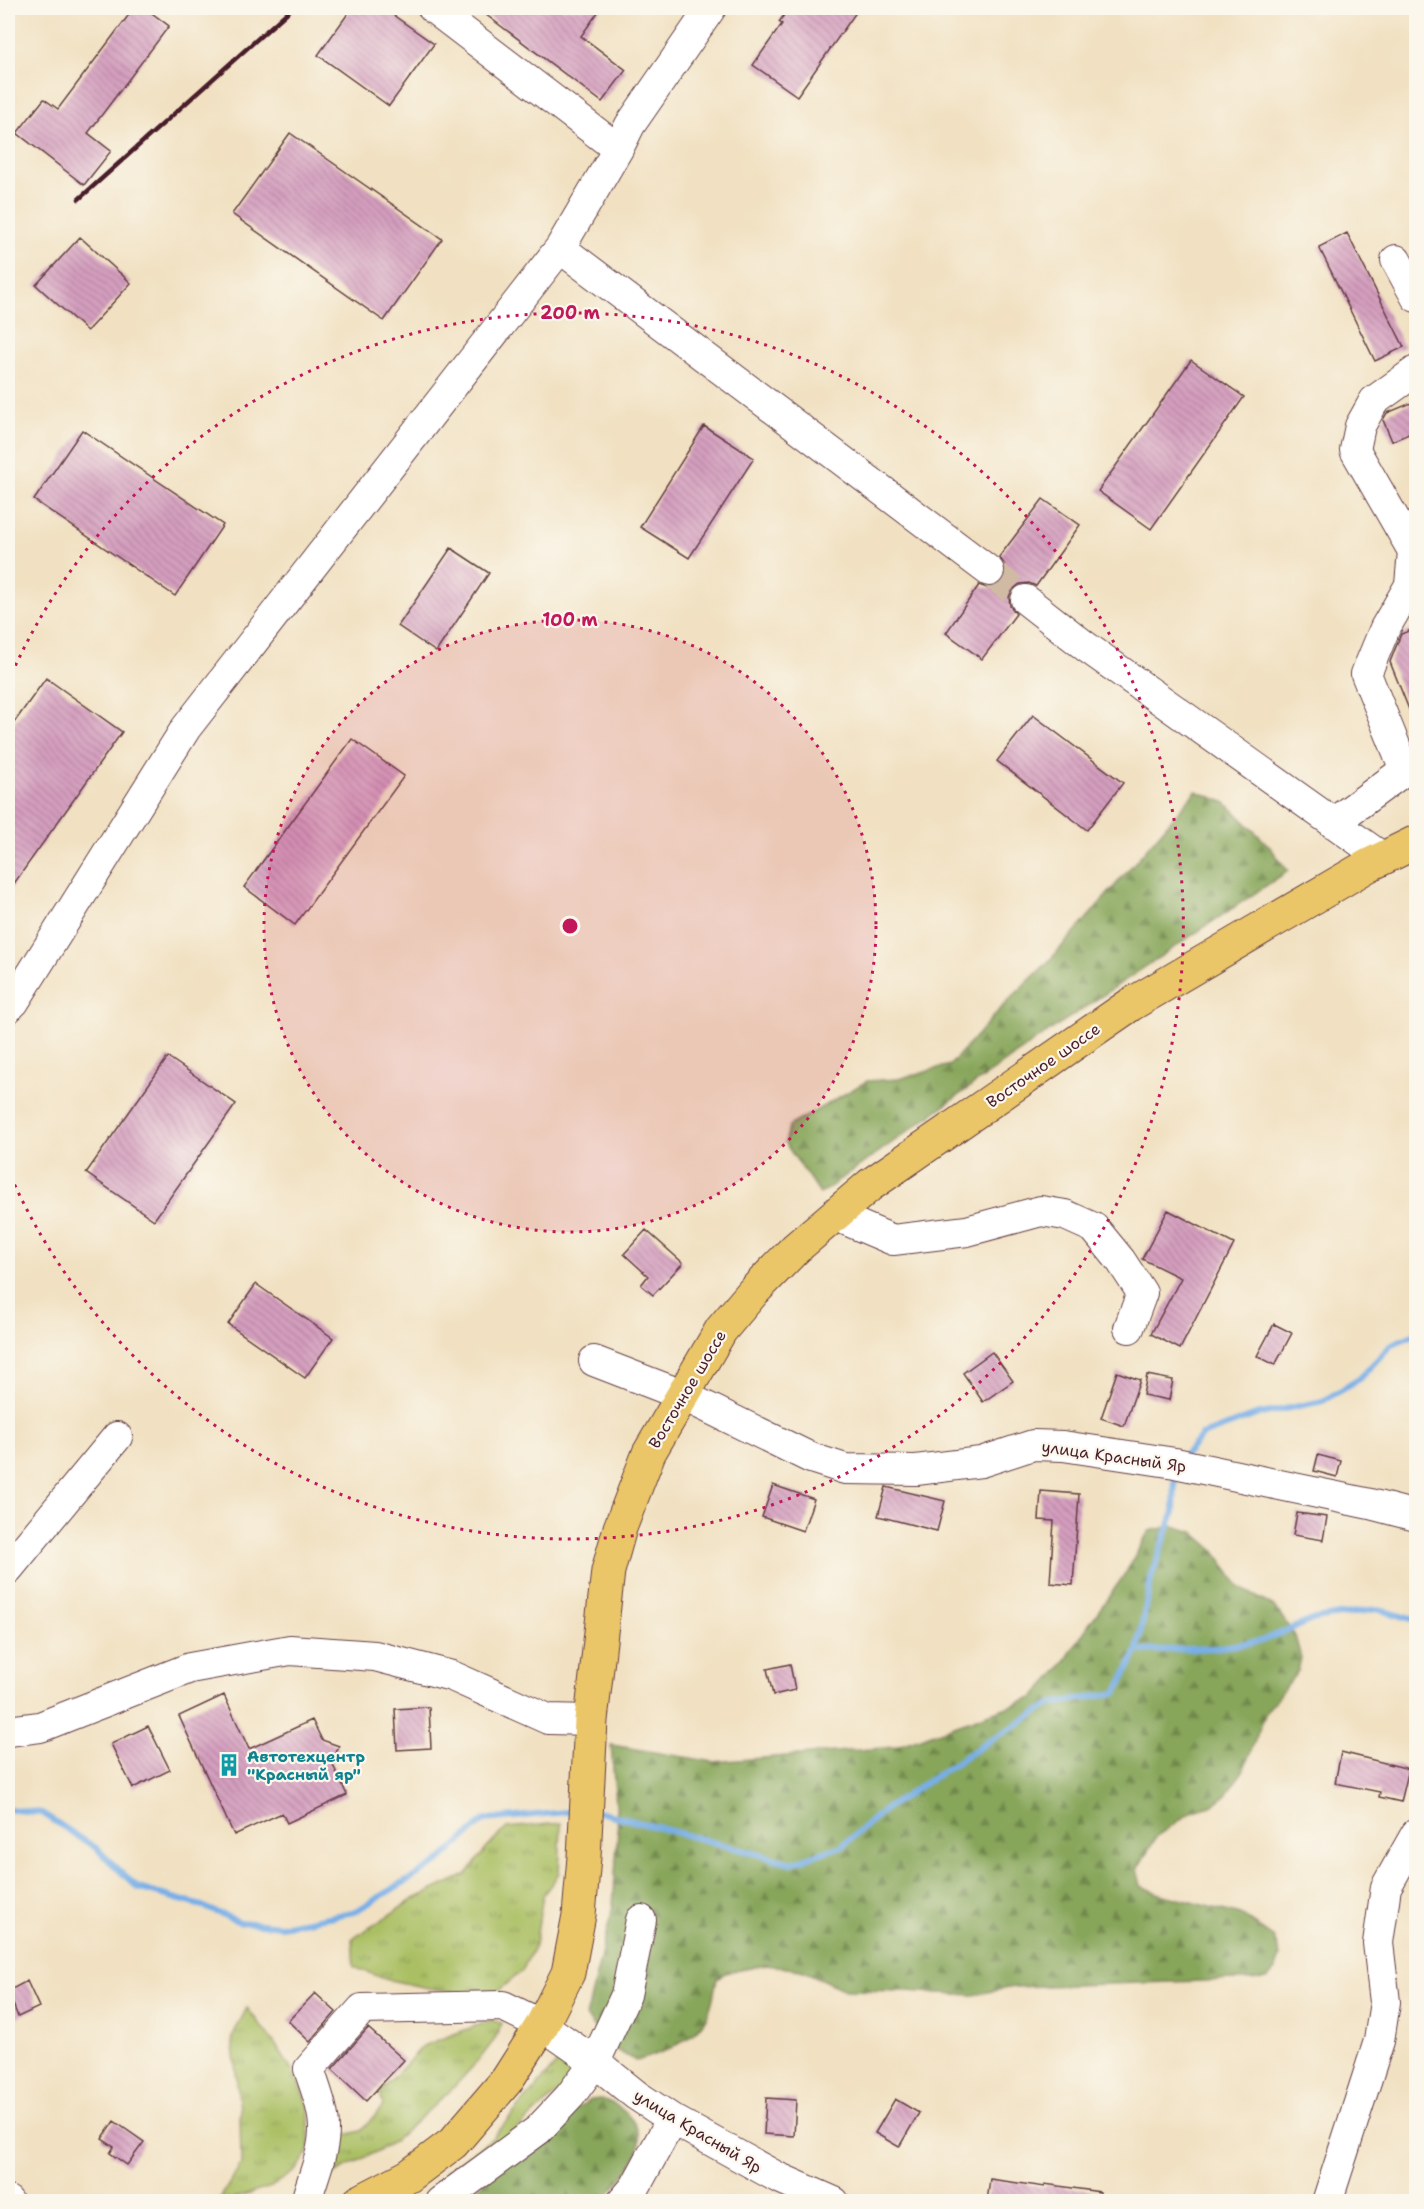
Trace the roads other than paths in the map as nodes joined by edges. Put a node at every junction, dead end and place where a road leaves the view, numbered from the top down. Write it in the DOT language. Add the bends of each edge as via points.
graph roads {
  1 [pos="433,8"];
  2 [pos="711,8"];
  3 [pos="618,149"];
  4 [pos="560,248"];
  5 [pos="1396,260"];
  6 [pos="1416,297"];
  7 [pos="1416,371"];
  8 [pos="1415,550"];
  9 [pos="989,571"];
  10 [pos="1026,600"];
  11 [pos="1411,767"];
  12 [pos="1333,822"];
  13 [pos="1416,842"];
  14 [pos="1383,858"];
  15 [pos="8,1008"];
  16 [pos="834,1215"];
  17 [pos="1130,1328"];
  18 [pos="594,1361"];
  19 [pos="682,1395"];
  20 [pos="117,1437"];
  21 [pos="1416,1516"];
  22 [pos="8,1569"];
  23 [pos="591,1720"];
  24 [pos="8,1731"];
  25 [pos="1416,1834"];
  26 [pos="640,1920"];
  27 [pos="542,2025"];
  28 [pos="595,2062"];
  29 [pos="672,2119"];
  30 [pos="416,2186"];
  31 [pos="778,2189"];
  32 [pos="306,2202"];
  33 [pos="359,2202"];
  34 [pos="387,2202"];
  35 [pos="440,2202"];
  36 [pos="622,2202"];
  37 [pos="834,2202"];
  38 [pos="1327,2202"];
  1 -- 3 [label="street"];
  2 -- 3 [label="street" via="630,124"];
  3 -- 4 [label="street"];
  4 -- 9 [label="street"];
  4 -- 15 [label="street" via="186,728"];
  5 -- 6 [label="street"];
  7 -- 8 [label="street" via="1374,401 1360,426 1355,450"];
  8 -- 11 [label="street" via="1410,585 1366,674"];
  10 -- 12 [label="street"];
  11 -- 12 [label="street"];
  12 -- 14 [label="street"];
  13 -- 14 [label="main road, Восточное шоссе"];
  14 -- 16 [label="main road, Восточное шоссе" via="1130,1005 870,1185"];
  16 -- 17 [label="street" via="893,1240 967,1231 1041,1211 1065,1215 1094,1228 1142,1293"];
  16 -- 19 [label="main road, Восточное шоссе" via="796,1248 727,1322"];
  18 -- 19 [label="street, улица Красный Яр"];
  19 -- 21 [label="street, улица Красный Яр" via="811,1458 845,1469 916,1470 981,1462 1033,1445 1063,1446 1186,1465"];
  19 -- 23 [label="main road, Восточное шоссе" via="634,1487 608,1571"];
  20 -- 22 [label="street"];
  23 -- 24 [label="street" via="548,1719 452,1676 375,1656 290,1650 190,1668 40,1727"];
  23 -- 27 [label="main road, Восточное шоссе" via="579,1915 568,1972"];
  25 -- 38 [label="street" via="1386,1887 1378,1943 1385,2002 1379,2041"];
  26 -- 28 [label="street" via="626,1995"];
  27 -- 28 [label="street, улица Красный Яр"];
  27 -- 30 [label="main road, Восточное шоссе" via="507,2080"];
  27 -- 32 [label="street, улица Красный Яр" via="503,2006 362,2009 309,2069 324,2127"];
  28 -- 29 [label="street, улица Красный Яр"];
  28 -- 35 [label="street" via="538,2130"];
  29 -- 31 [label="street, улица Красный Яр"];
  29 -- 36 [label="street" via="635,2187"];
  30 -- 33 [label="main road, Восточное шоссе"];
  30 -- 34 [label="street"];
  31 -- 37 [label="street, улица Красный Яр"];
}
